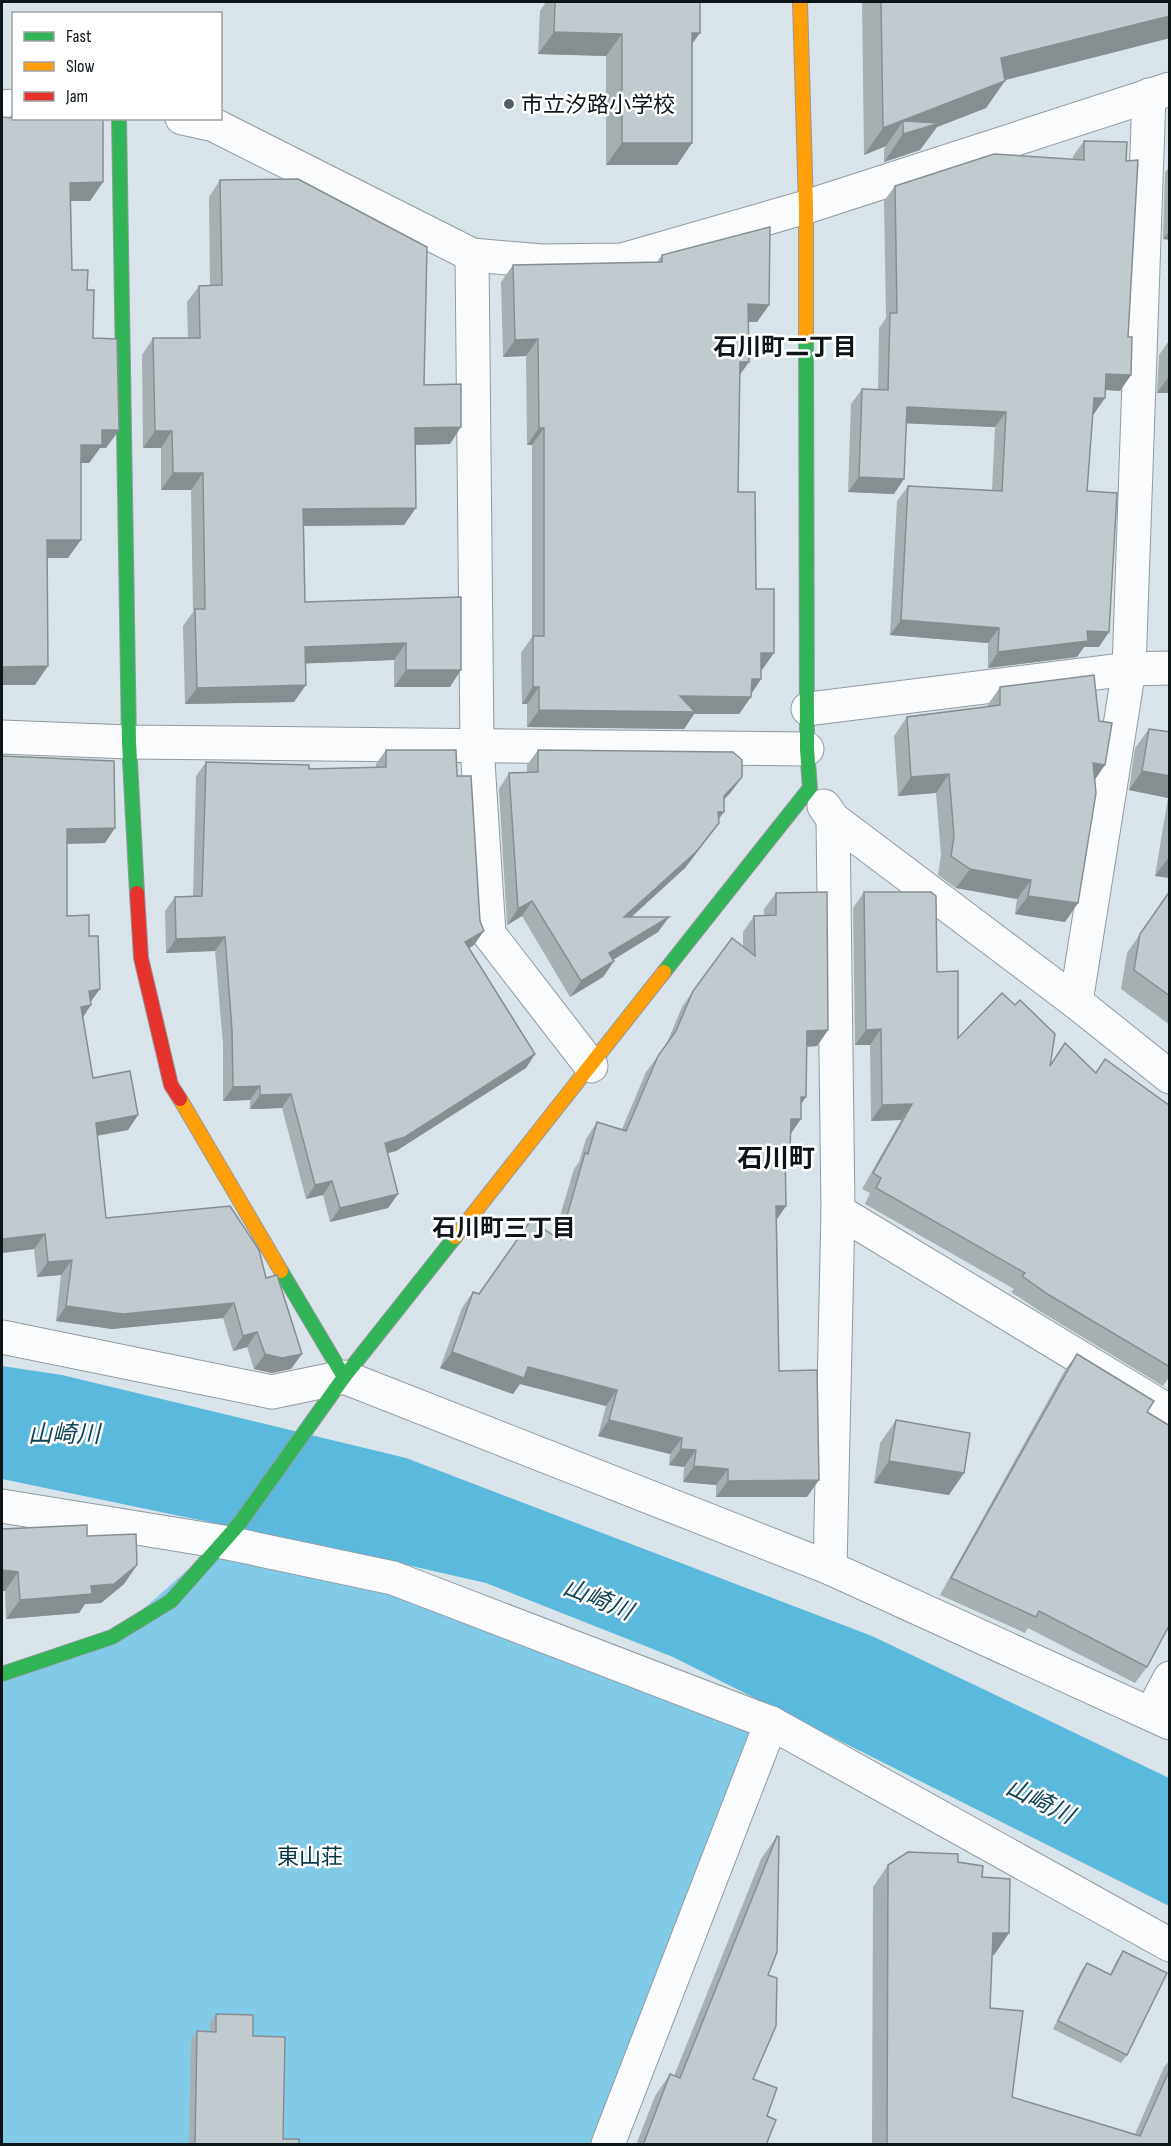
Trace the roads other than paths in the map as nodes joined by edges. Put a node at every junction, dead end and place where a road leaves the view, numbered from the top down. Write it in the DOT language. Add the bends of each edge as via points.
graph roads {
  1 [pos="800,2"];
  2 [pos="1159,92"];
  3 [pos="119,120"];
  4 [pos="191,120"];
  5 [pos="806,207"];
  6 [pos="472,255"];
  7 [pos="1170,668"];
  8 [pos="1130,669"];
  9 [pos="808,710"];
  10 [pos="2,737"];
  11 [pos="129,742"];
  12 [pos="477,746"];
  13 [pos="807,749"];
  14 [pos="810,788"];
  15 [pos="833,819"];
  16 [pos="1076,1002"];
  17 [pos="591,1066"];
  18 [pos="1170,1077"];
  19 [pos="838,1211"];
  20 [pos="2,1337"];
  21 [pos="344,1377"];
  22 [pos="1170,1412"];
  23 [pos="2,1506"];
  24 [pos="231,1533"];
  25 [pos="830,1568"];
  26 [pos="2,1674"];
  27 [pos="1170,1678"];
  28 [pos="1160,1719"];
  29 [pos="771,1723"];
  30 [pos="1170,1945"];
  31 [pos="608,2145"];
  1 -- 5 [label="street"];
  2 -- 5 [label="street"];
  2 -- 8 [label="street"];
  3 -- 11 [label="street"];
  4 -- 6 [label="street" via="214,125"];
  5 -- 6 [label="street" via="622,260 542,261"];
  5 -- 9 [label="street"];
  6 -- 12 [label="street"];
  7 -- 8 [label="street"];
  8 -- 9 [label="street"];
  8 -- 16 [label="street"];
  9 -- 13 [label="street"];
  10 -- 11 [label="street"];
  11 -- 12 [label="street"];
  11 -- 21 [label="street" via="141,958 171,1085"];
  12 -- 13 [label="street"];
  12 -- 17 [label="street" via="489,934"];
  13 -- 14 [label="street"];
  14 -- 15 [label="street"];
  14 -- 17 [label="street"];
  15 -- 16 [label="street"];
  15 -- 19 [label="street"];
  16 -- 18 [label="street"];
  17 -- 21 [label="street"];
  19 -- 22 [label="street"];
  19 -- 25 [label="street"];
  20 -- 21 [label="street" via="272,1392"];
  21 -- 24 [label="street"];
  21 -- 25 [label="street"];
  23 -- 24 [label="street"];
  24 -- 26 [label="street" via="171,1601 112,1637"];
  24 -- 29 [label="street" via="393,1578"];
  25 -- 28 [label="street"];
  27 -- 28 [label="street"];
  29 -- 30 [label="street"];
  29 -- 31 [label="street"];
}
